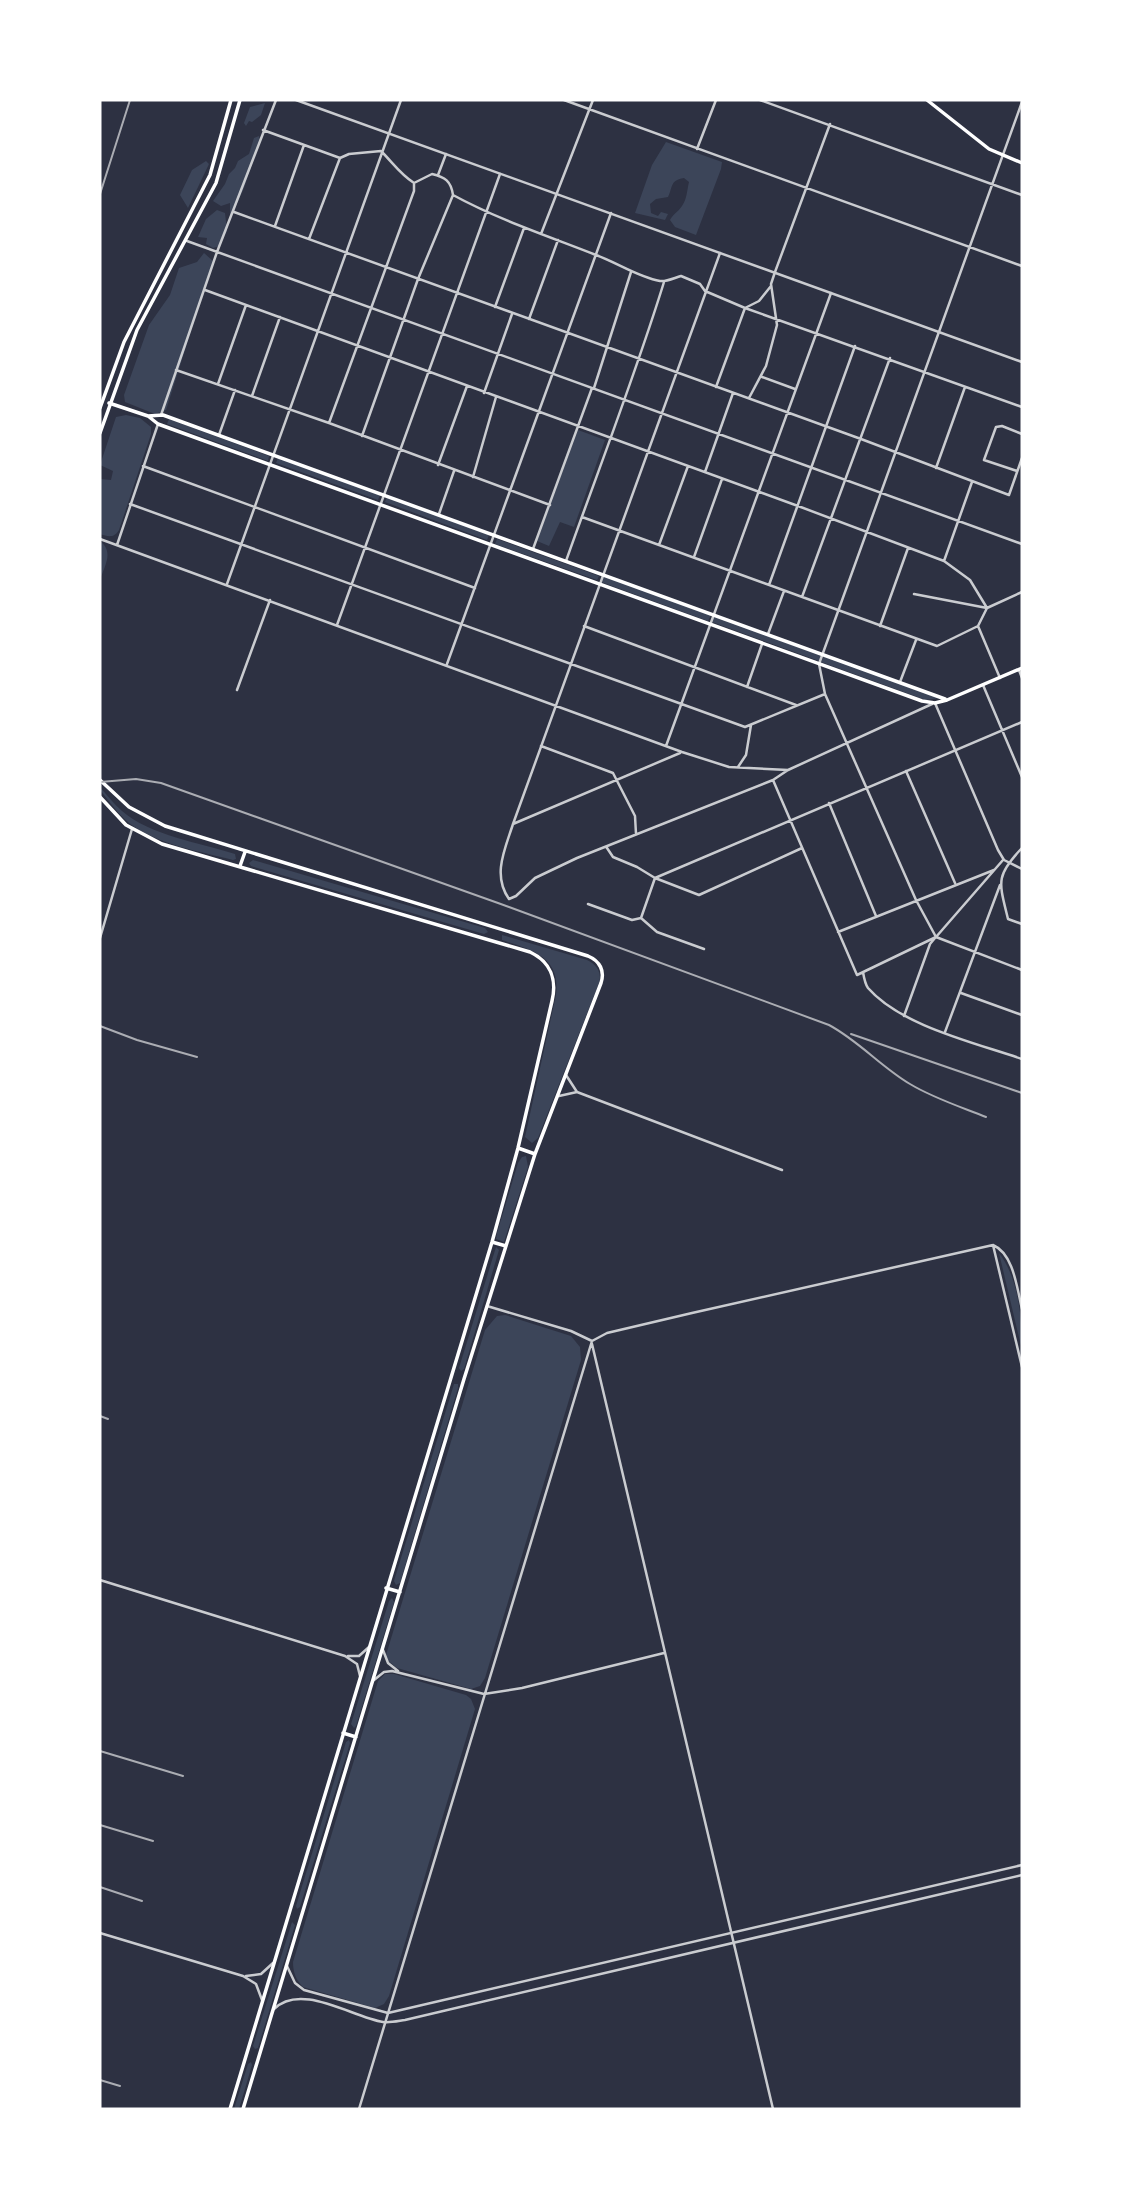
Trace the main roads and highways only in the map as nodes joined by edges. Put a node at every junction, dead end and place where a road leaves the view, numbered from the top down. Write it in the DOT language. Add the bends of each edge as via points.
graph roads {
  1 [pos="231,100"];
  2 [pos="240,100"];
  3 [pos="927,100"];
  4 [pos="1022,163"];
  5 [pos="102,401"];
  6 [pos="109,403"];
  7 [pos="100,408"];
  8 [pos="148,416"];
  9 [pos="100,433"];
  10 [pos="1020,669"];
  11 [pos="947,700"];
  12 [pos="100,780"];
  13 [pos="101,798"];
  14 [pos="245,852"];
  15 [pos="240,866"];
  16 [pos="518,1148"];
  17 [pos="535,1154"];
  18 [pos="492,1242"];
  19 [pos="506,1246"];
  20 [pos="453,1375"];
  21 [pos="464,1378"];
  22 [pos="386,1588"];
  23 [pos="400,1592"];
  24 [pos="343,1733"];
  25 [pos="356,1737"];
  26 [pos="289,1913"];
  27 [pos="301,1917"];
  28 [pos="247,2054"];
  29 [pos="258,2057"];
  30 [pos="230,2109"];
  31 [pos="243,2109"];
  1 -- 5 [label="main road" via="210,175 124,342"];
  2 -- 6 [label="main road" via="216,183 137,330"];
  3 -- 4 [label="main road" via="989,149"];
  5 -- 6 [label="main road"];
  5 -- 7 [label="main road"];
  6 -- 8 [label="main road"];
  6 -- 9 [label="main road"];
  8 -- 11 [label="main road" via="160,415 219,435"];
  8 -- 11 [label="main road" via="158,424 922,701"];
  10 -- 11 [label="main road"];
  12 -- 14 [label="main road" via="150,820"];
  13 -- 15 [label="main road" via="132,830 162,844"];
  14 -- 15 [label="main road"];
  14 -- 17 [label="main road" via="588,956 601,967 601,983"];
  15 -- 16 [label="main road" via="530,952 542,960 554,979 554,994"];
  16 -- 17 [label="main road"];
  16 -- 18 [label="main road"];
  17 -- 19 [label="main road"];
  18 -- 19 [label="main road"];
  18 -- 20 [label="main road"];
  19 -- 21 [label="main road"];
  20 -- 21 [label="main road"];
  20 -- 22 [label="main road"];
  21 -- 23 [label="main road"];
  22 -- 23 [label="main road"];
  22 -- 24 [label="main road"];
  23 -- 25 [label="main road"];
  24 -- 25 [label="main road"];
  24 -- 26 [label="main road"];
  25 -- 27 [label="main road"];
  26 -- 27 [label="main road"];
  26 -- 28 [label="main road"];
  27 -- 29 [label="main road"];
  28 -- 29 [label="main road"];
  28 -- 30 [label="main road"];
  29 -- 31 [label="main road"];
}
